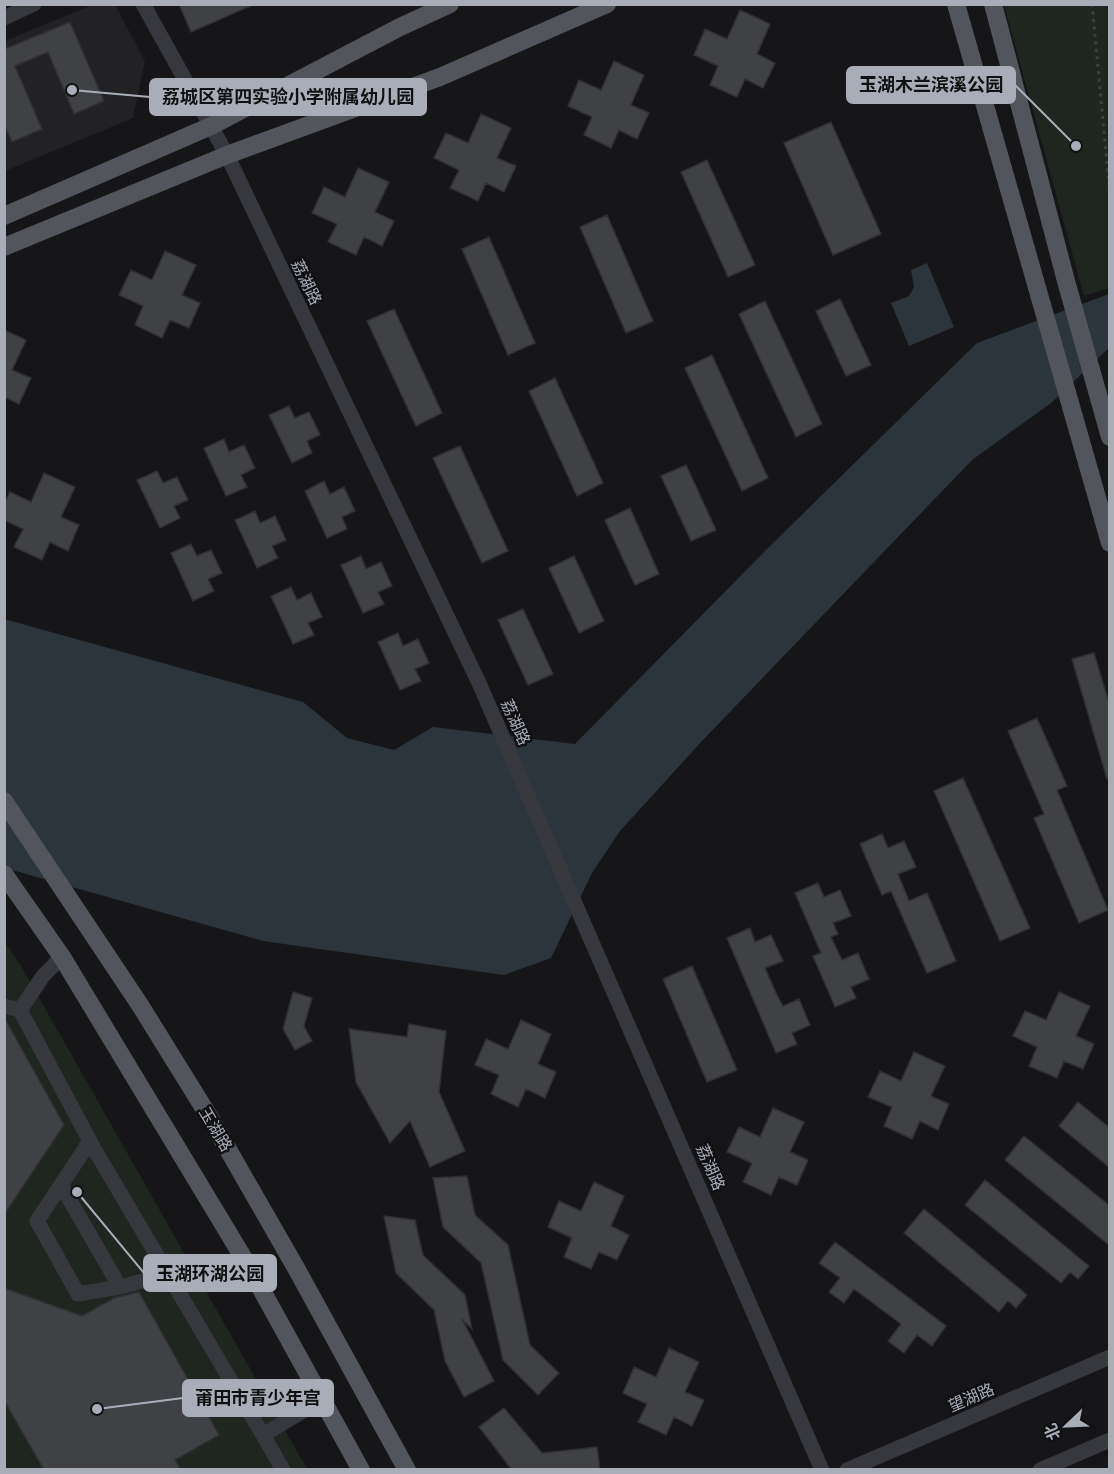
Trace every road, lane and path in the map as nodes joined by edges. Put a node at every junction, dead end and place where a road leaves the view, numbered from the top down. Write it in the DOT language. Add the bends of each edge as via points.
graph roads {
  1 [pos="34,4"];
  2 [pos="143,4"];
  3 [pos="450,4"];
  4 [pos="607,4"];
  5 [pos="956,4"];
  6 [pos="993,4"];
  7 [pos="1092,4"];
  8 [pos="4,18"];
  9 [pos="211,126"];
  10 [pos="227,155"];
  11 [pos="1110,195"];
  12 [pos="4,216"];
  13 [pos="4,247"];
  14 [pos="1110,437"];
  15 [pos="1110,543"];
  16 [pos="4,801"];
  17 [pos="4,874"];
  18 [pos="62,957"];
  19 [pos="12,1008"];
  20 [pos="90,1140"];
  21 [pos="62,1185"];
  22 [pos="249,1267"];
  23 [pos="169,1274"];
  24 [pos="120,1287"];
  25 [pos="1110,1357"];
  26 [pos="323,1399"];
  27 [pos="263,1436"];
  28 [pos="1110,1440"];
  29 [pos="282,1470"];
  30 [pos="361,1470"];
  31 [pos="407,1470"];
  32 [pos="822,1470"];
  33 [pos="847,1470"];
  34 [pos="1040,1470"];
  1 -- 8 [label="street"];
  2 -- 9 [label="street, 荔湖路"];
  3 -- 9 [label="main road"];
  4 -- 10 [label="main road" via="440,77"];
  5 -- 15 [label="main road"];
  6 -- 14 [label="main road"];
  7 -- 11 [label="path"];
  9 -- 10 [label="street, 荔湖路"];
  9 -- 12 [label="main road"];
  10 -- 13 [label="main road"];
  10 -- 32 [label="street, 荔湖路" via="479,683"];
  16 -- 31 [label="main road, 玉湖路" via="210,1118"];
  17 -- 18 [label="main road"];
  18 -- 19 [label="street"];
  18 -- 22 [label="main road"];
  19 -- 20 [label="street"];
  20 -- 21 [label="street"];
  20 -- 23 [label="street"];
  21 -- 24 [label="street"];
  21 -- 24 [label="street" via="37,1221 78,1294"];
  22 -- 23 [label="street"];
  22 -- 26 [label="main road"];
  23 -- 24 [label="street"];
  23 -- 27 [label="street"];
  25 -- 33 [label="street, 望湖路"];
  26 -- 27 [label="street"];
  26 -- 30 [label="main road"];
  27 -- 29 [label="street"];
  28 -- 34 [label="street"];
}
